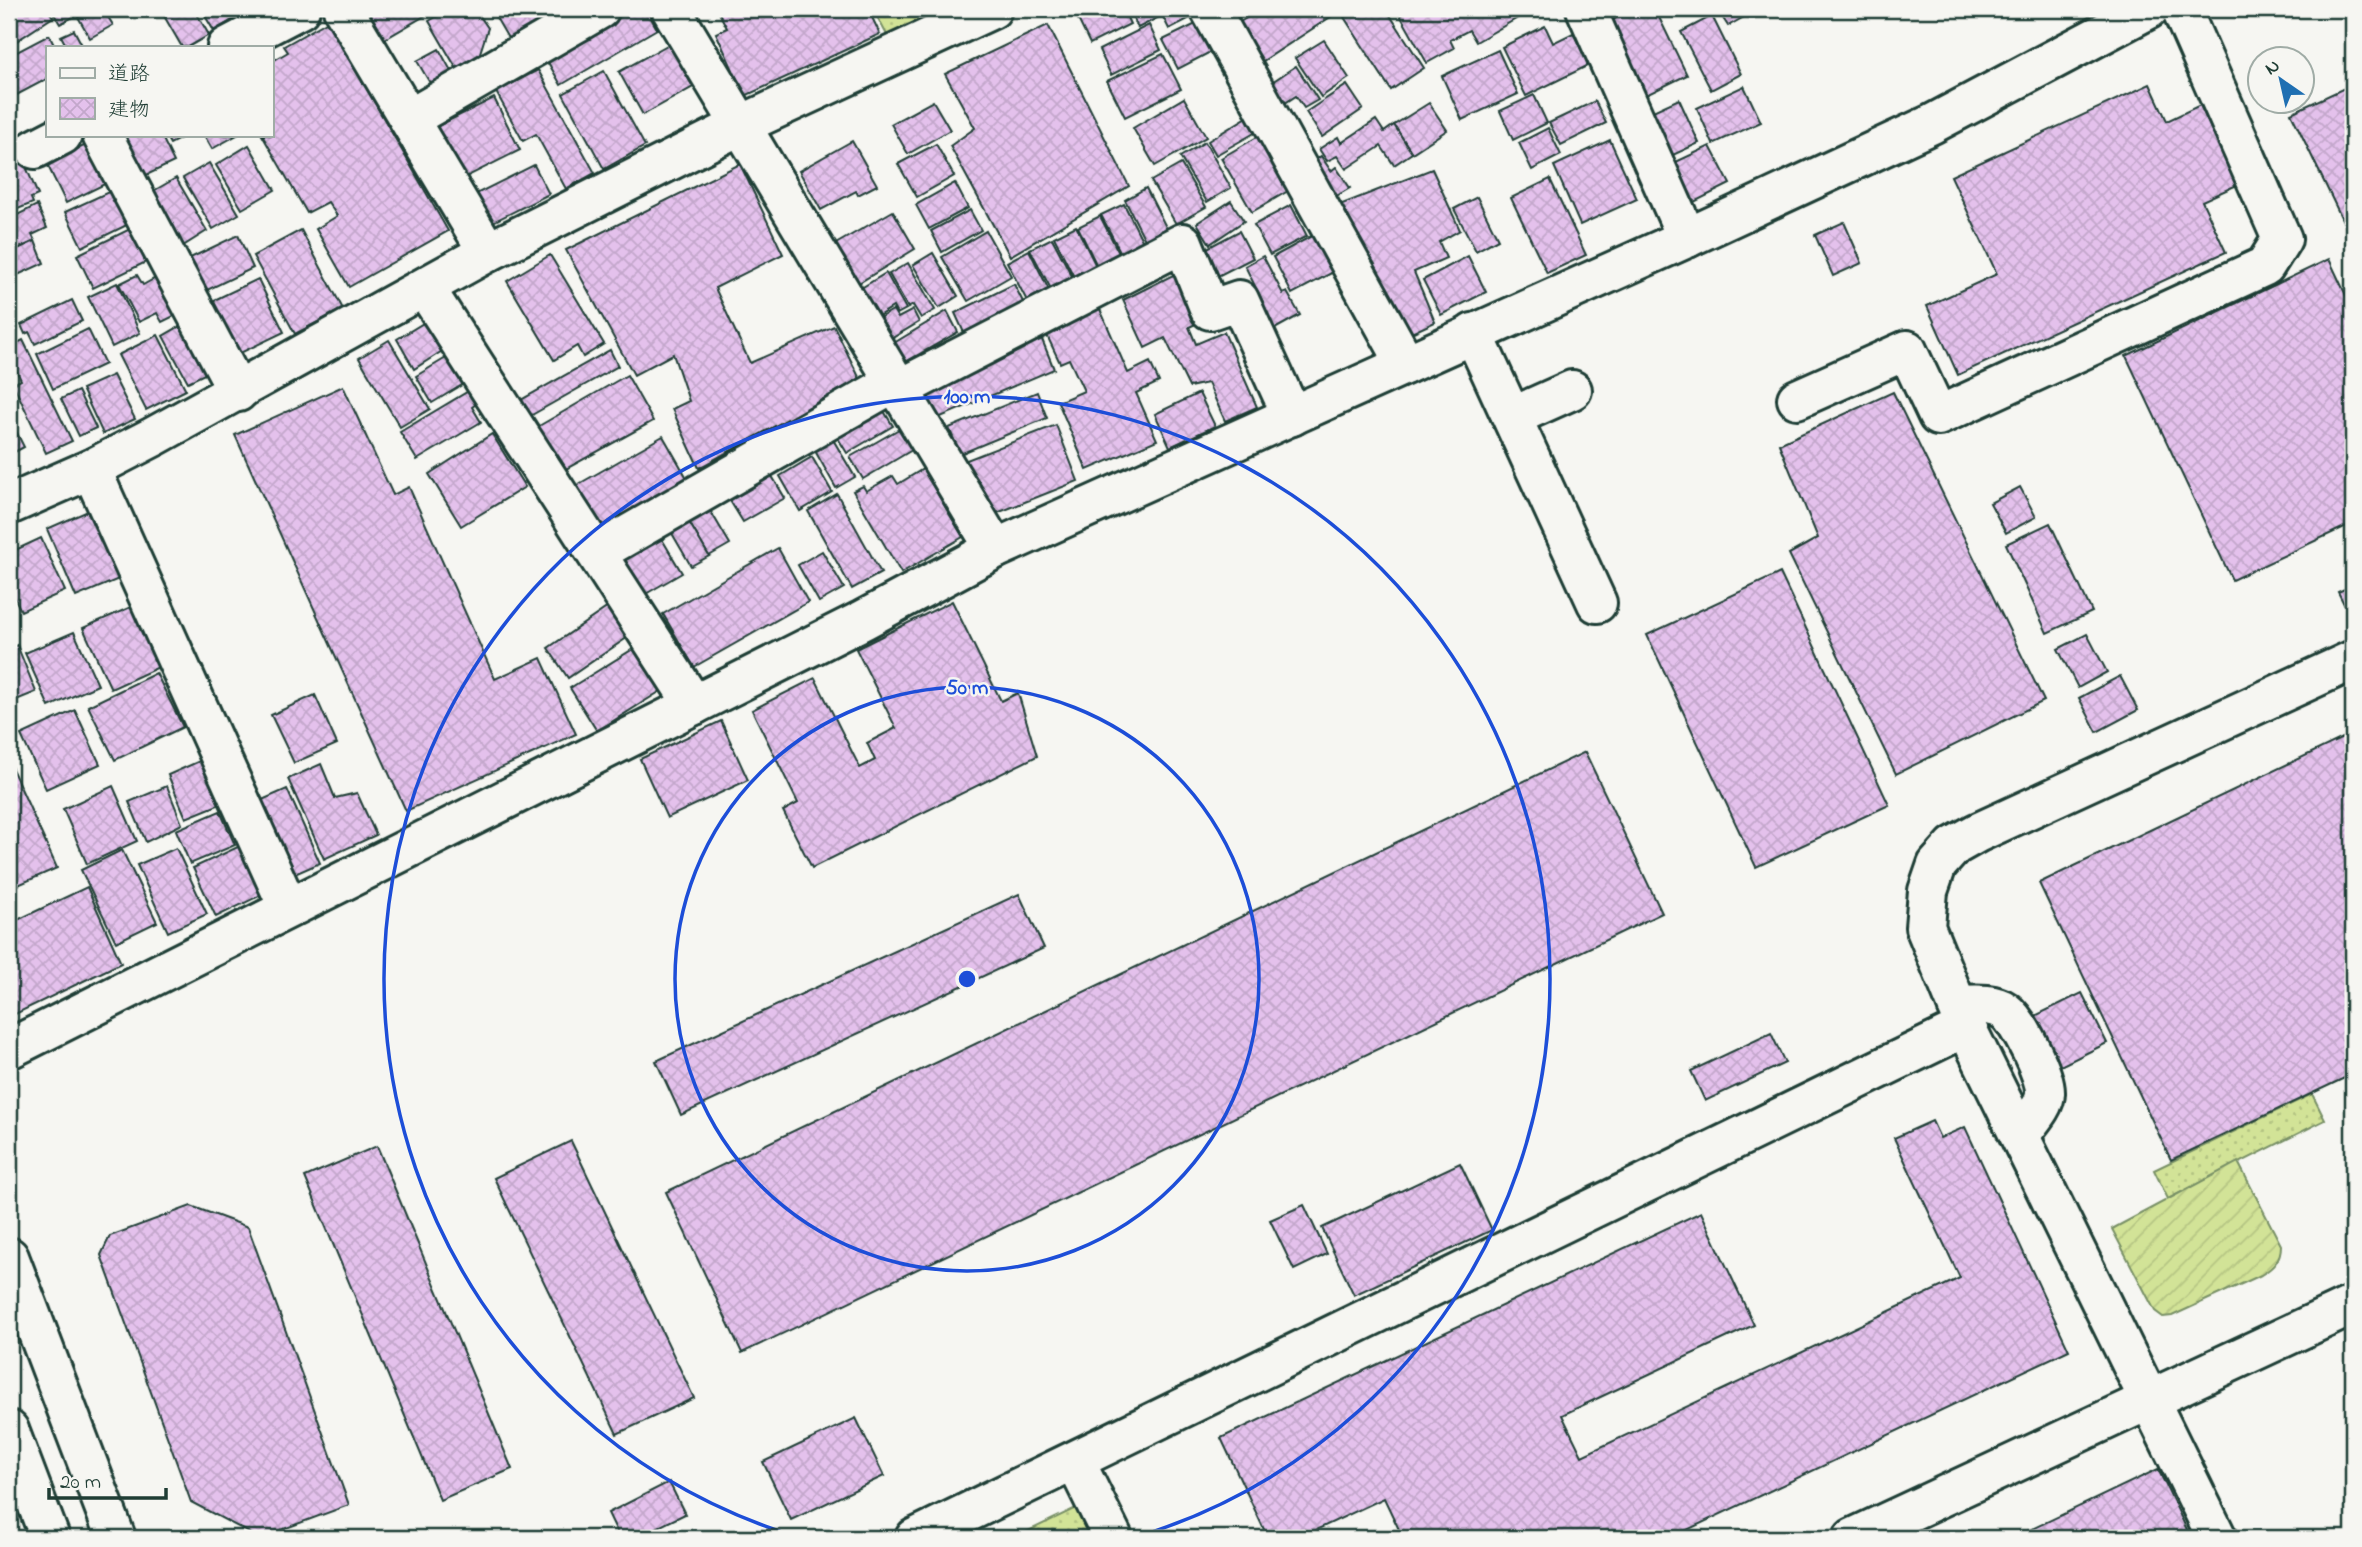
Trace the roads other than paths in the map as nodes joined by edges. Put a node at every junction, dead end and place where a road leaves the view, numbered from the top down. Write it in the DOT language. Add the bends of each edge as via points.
graph roads {
  1 [pos="300,9"];
  2 [pos="343,9"];
  3 [pos="600,9"];
  4 [pos="671,9"];
  5 [pos="992,9"];
  6 [pos="1210,9"];
  7 [pos="1586,9"];
  8 [pos="2150,9"];
  9 [pos="2181,9"];
  10 [pos="229,46"];
  11 [pos="409,119"];
  12 [pos="741,125"];
  13 [pos="103,136"];
  14 [pos="1687,238"];
  15 [pos="488,252"];
  16 [pos="425,288"];
  17 [pos="1473,333"];
  18 [pos="1406,364"];
  19 [pos="897,385"];
  20 [pos="1572,390"];
  21 [pos="239,392"];
  22 [pos="1797,399"];
  23 [pos="1292,416"];
  24 [pos="1512,417"];
  25 [pos="91,469"];
  26 [pos="9,505"];
  27 [pos="995,549"];
  28 [pos="598,552"];
  29 [pos="1597,603"];
  30 [pos="2353,660"];
  31 [pos="694,705"];
  32 [pos="288,907"];
  33 [pos="1962,1016"];
  34 [pos="9,1049"];
  35 [pos="9,1257"];
  36 [pos="17,1298"];
  37 [pos="2353,1305"];
  38 [pos="2149,1400"];
  39 [pos="9,1430"];
  40 [pos="1075,1461"];
  41 [pos="936,1534"];
  42 [pos="50,1538"];
  43 [pos="116,1538"];
  44 [pos="1113,1538"];
  45 [pos="1853,1538"];
  46 [pos="2217,1538"];
  1 -- 10 [label="street"];
  2 -- 11 [label="street"];
  3 -- 11 [label="street"];
  4 -- 12 [label="street"];
  5 -- 12 [label="street"];
  6 -- 18 [label="street"];
  7 -- 14 [label="street"];
  8 -- 14 [label="street" via="1932,124"];
  9 -- 22 [label="street" via="2283,239 2265,266 1938,416 1907,350"];
  11 -- 15 [label="street"];
  12 -- 15 [label="street"];
  12 -- 19 [label="street"];
  13 -- 21 [label="street"];
  14 -- 17 [label="street"];
  15 -- 16 [label="street"];
  16 -- 21 [label="street"];
  16 -- 28 [label="street"];
  17 -- 18 [label="street"];
  17 -- 24 [label="street"];
  18 -- 23 [label="street"];
  19 -- 23 [label="street" via="1183,243 1210,310 1239,300"];
  19 -- 27 [label="street"];
  19 -- 28 [label="street"];
  20 -- 24 [label="street"];
  21 -- 25 [label="street"];
  23 -- 27 [label="street"];
  24 -- 29 [label="street"];
  25 -- 26 [label="street"];
  25 -- 32 [label="street"];
  27 -- 31 [label="street"];
  28 -- 31 [label="street"];
  30 -- 33 [label="street" via="1954,846 1937,865 1928,891 1925,927"];
  31 -- 32 [label="street"];
  32 -- 34 [label="street"];
  33 -- 38 [label="street" via="1992,1006 2004,1010 2015,1021 2042,1075 2046,1094 2021,1134"];
  33 -- 40 [label="street"];
  35 -- 36 [label="street"];
  36 -- 43 [label="street"];
  37 -- 38 [label="street"];
  38 -- 45 [label="street"];
  38 -- 46 [label="street"];
  39 -- 42 [label="street"];
  40 -- 41 [label="street"];
  40 -- 44 [label="street"];
}
